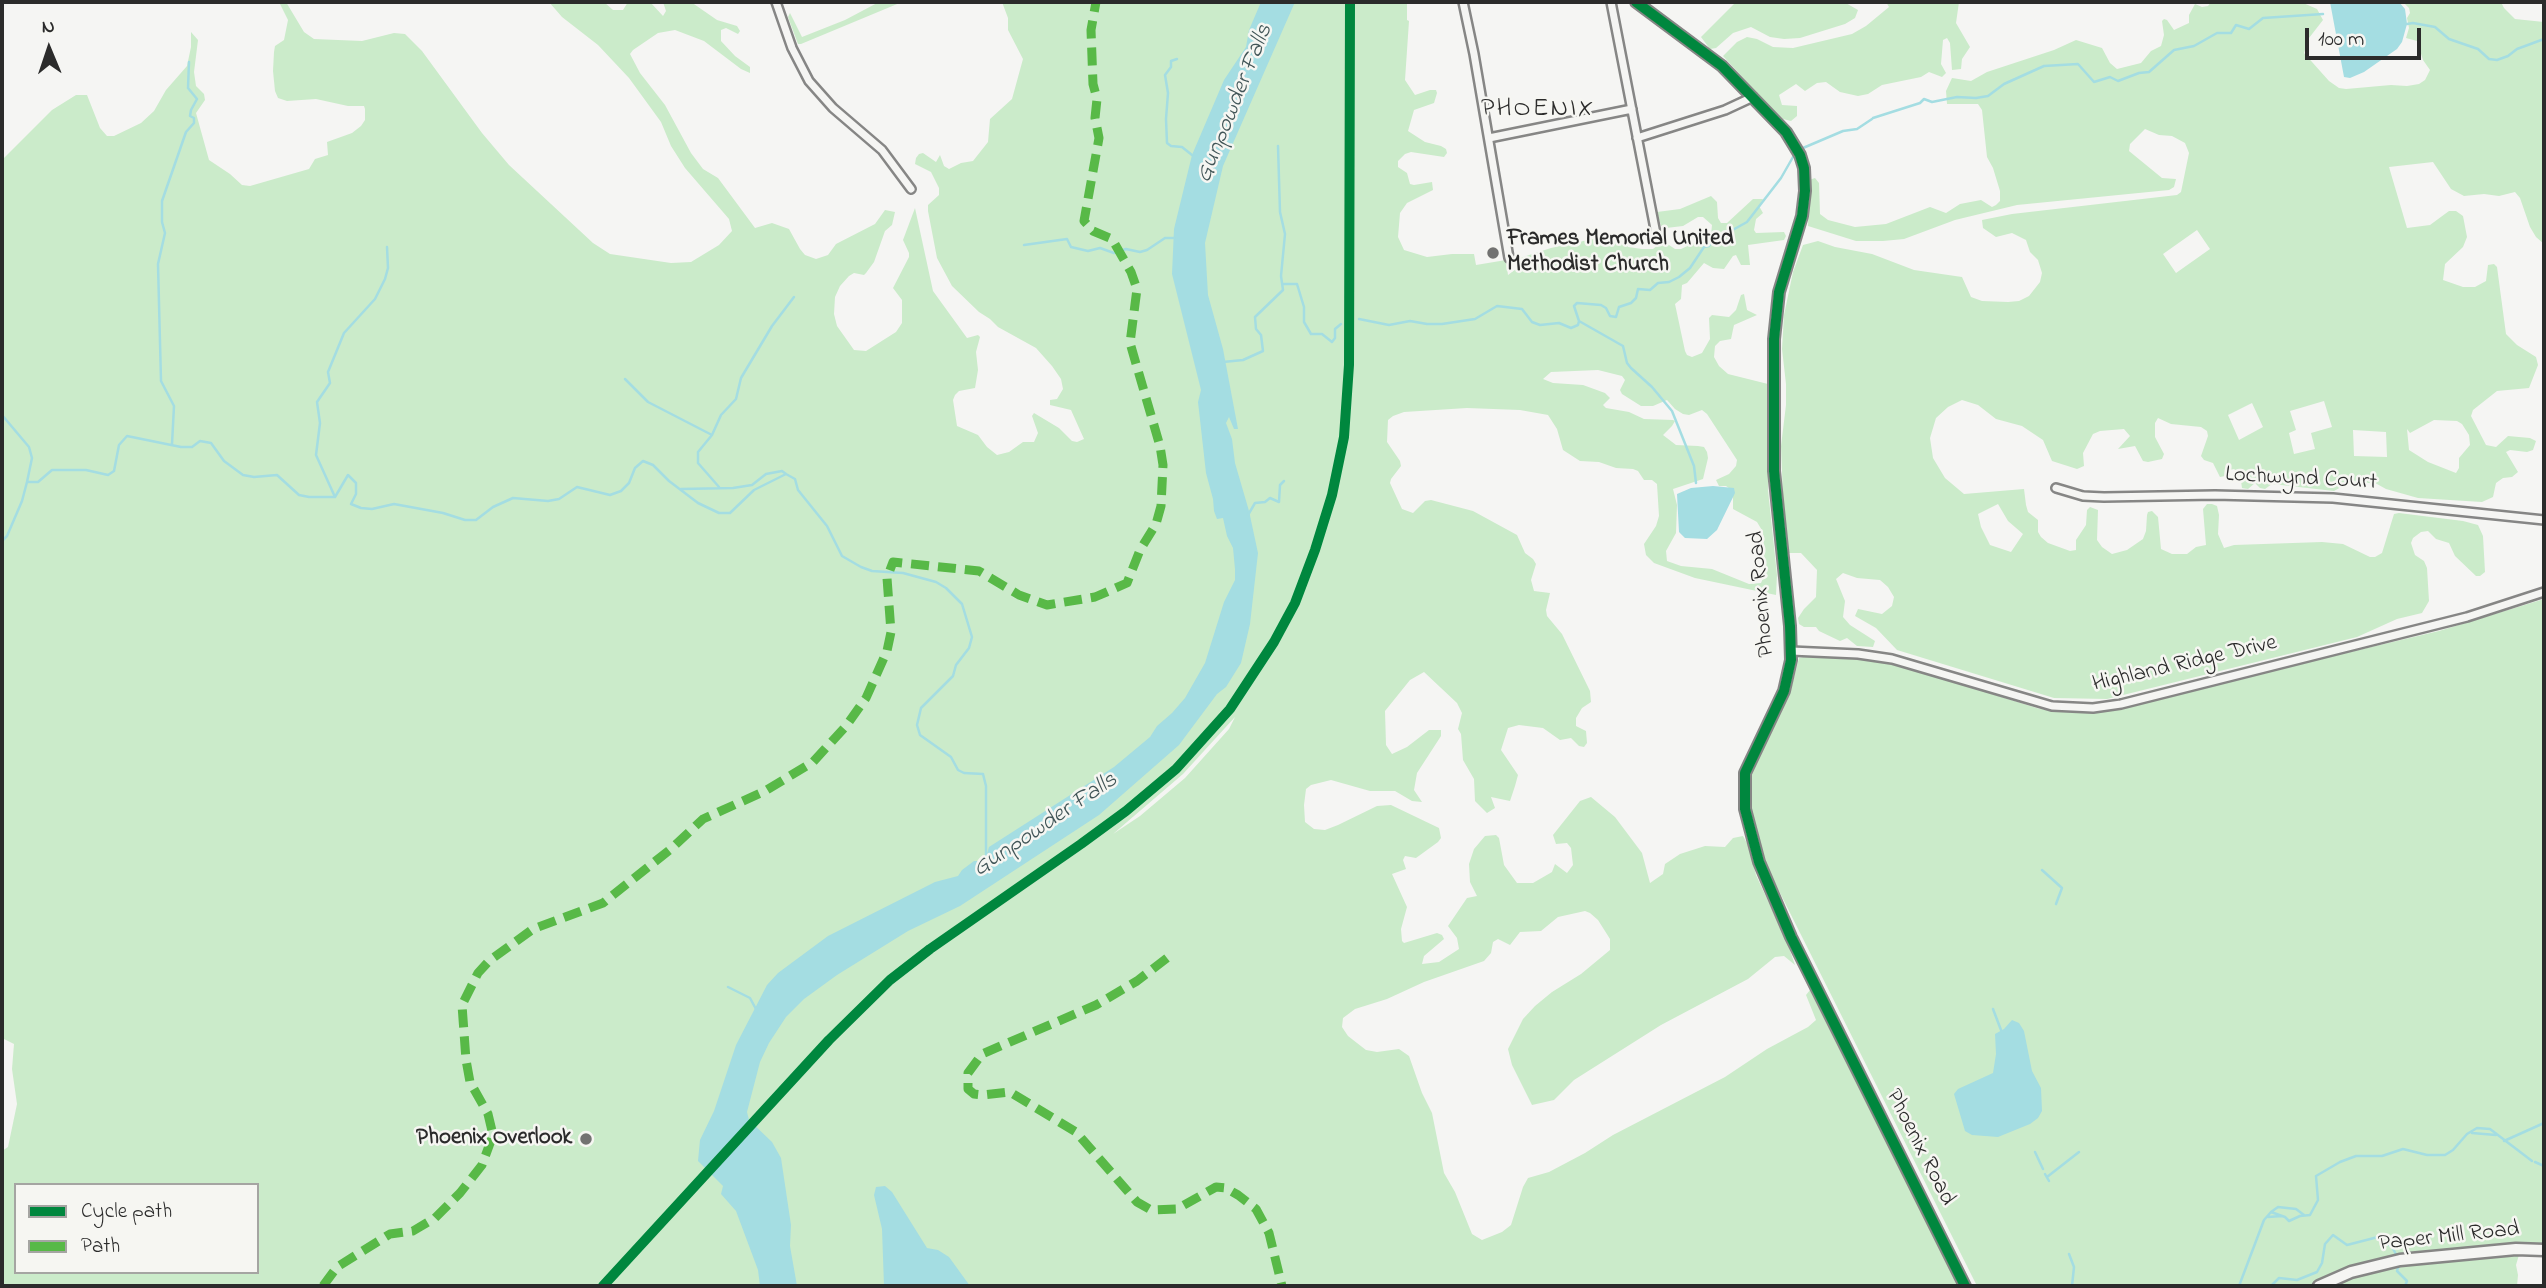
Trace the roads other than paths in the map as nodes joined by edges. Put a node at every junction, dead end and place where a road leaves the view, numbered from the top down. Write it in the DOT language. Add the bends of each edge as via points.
graph roads {
  1 [pos="776,2"];
  2 [pos="1463,2"];
  3 [pos="1611,2"];
  4 [pos="1636,2"];
  5 [pos="1753,97"];
  6 [pos="1632,108"];
  7 [pos="1489,138"];
  8 [pos="1637,138"];
  9 [pos="911,189"];
  10 [pos="1656,234"];
  11 [pos="1509,258"];
  12 [pos="2056,488"];
  13 [pos="2544,520"];
  14 [pos="2544,592"];
  15 [pos="1791,651"];
  16 [pos="2544,1250"];
  17 [pos="1965,1286"];
  18 [pos="2319,1286"];
  1 -- 9 [label="street" via="809,81 883,150"];
  2 -- 7 [label="street"];
  3 -- 6 [label="street"];
  4 -- 5 [label="street, Phoenix Road" via="1707,53"];
  5 -- 8 [label="street"];
  5 -- 15 [label="street, Phoenix Road" via="1796,147 1805,182 1800,228 1781,284 1774,325 1774,471"];
  6 -- 7 [label="street"];
  6 -- 8 [label="street"];
  7 -- 11 [label="street"];
  8 -- 10 [label="street"];
  12 -- 13 [label="street, Lochwynd Court" via="2104,497 2330,498"];
  14 -- 15 [label="street, Highland Ridge Drive" via="2467,617 2093,708 2052,706 1892,659"];
  15 -- 17 [label="street, Phoenix Road" via="1784,691 1745,773 1745,809 1754,848 1807,972"];
  16 -- 18 [label="main road, Paper Mill Road" via="2400,1260 2351,1272"];
}
